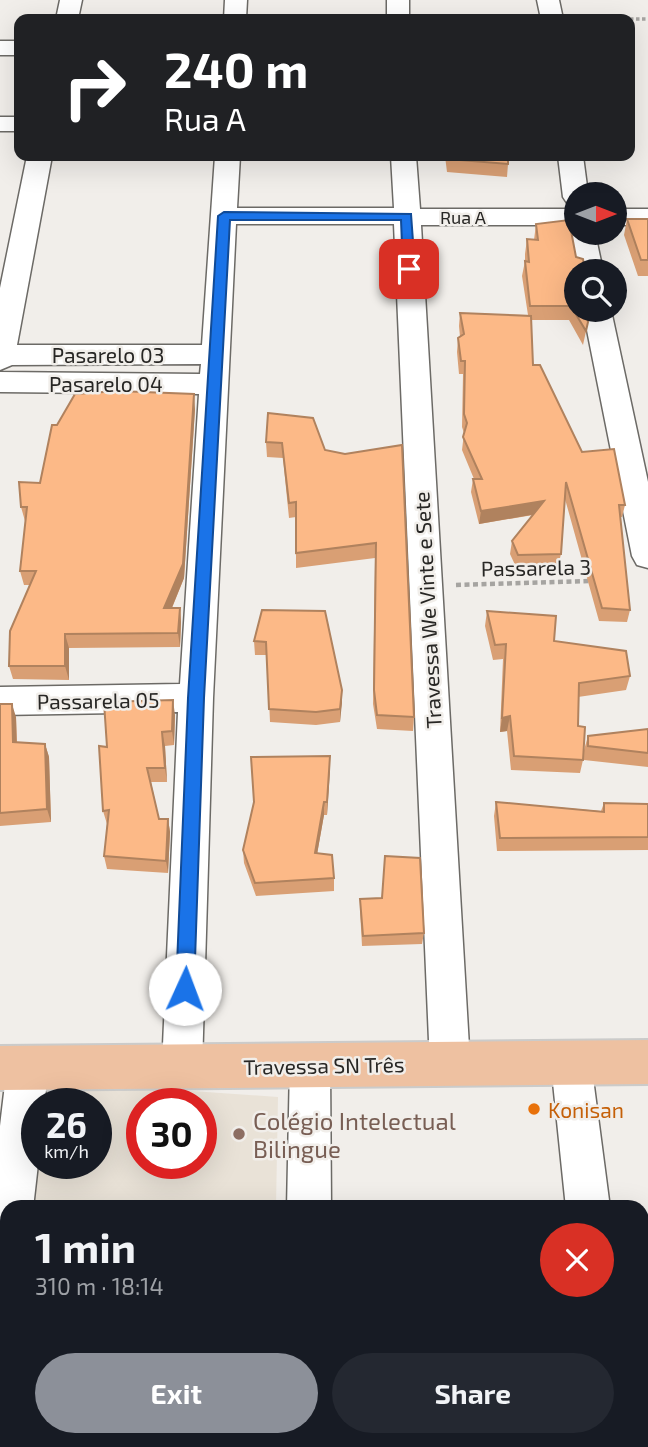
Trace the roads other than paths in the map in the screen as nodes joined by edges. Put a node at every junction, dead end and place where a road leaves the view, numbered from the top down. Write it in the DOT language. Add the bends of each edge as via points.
graph roads {
  1 [pos="38,161"];
  2 [pos="227,161"];
  3 [pos="404,161"];
  4 [pos="571,161"];
  5 [pos="574,182"];
  6 [pos="224,216"];
  7 [pos="406,216"];
  8 [pos="564,217"];
  9 [pos="627,217"];
  10 [pos="648,217"];
  11 [pos="599,322"];
  12 [pos="0,366"];
  13 [pos="214,369"];
  14 [pos="648,556"];
  15 [pos="196,698"];
  16 [pos="0,701"];
  17 [pos="648,1062"];
  18 [pos="571,1063"];
  19 [pos="450,1064"];
  20 [pos="310,1065"];
  21 [pos="182,1067"];
  22 [pos="14,1068"];
  23 [pos="11,1200"];
  24 [pos="309,1200"];
  25 [pos="587,1200"];
  1 -- 12 [label="street"];
  2 -- 6 [label="street"];
  3 -- 7 [label="street, Travessa We Vinte e Sete"];
  4 -- 5 [label="street"];
  6 -- 7 [label="street, Rua A"];
  6 -- 13 [label="street"];
  7 -- 8 [label="street, Rua A"];
  7 -- 19 [label="street, Travessa We Vinte e Sete"];
  9 -- 10 [label="street"];
  11 -- 14 [label="street"];
  12 -- 13 [label="street, Pasarelo 04"];
  13 -- 15 [label="street"];
  15 -- 16 [label="street, Passarela 05"];
  15 -- 21 [label="street"];
  17 -- 18 [label="main road, Travessa SN Três"];
  18 -- 19 [label="main road, Travessa SN Três"];
  18 -- 25 [label="street"];
  19 -- 20 [label="main road, Travessa SN Três"];
  20 -- 21 [label="main road, Travessa SN Três"];
  20 -- 24 [label="street"];
  21 -- 22 [label="main road, Travessa SN Três"];
  22 -- 23 [label="street"];
}
